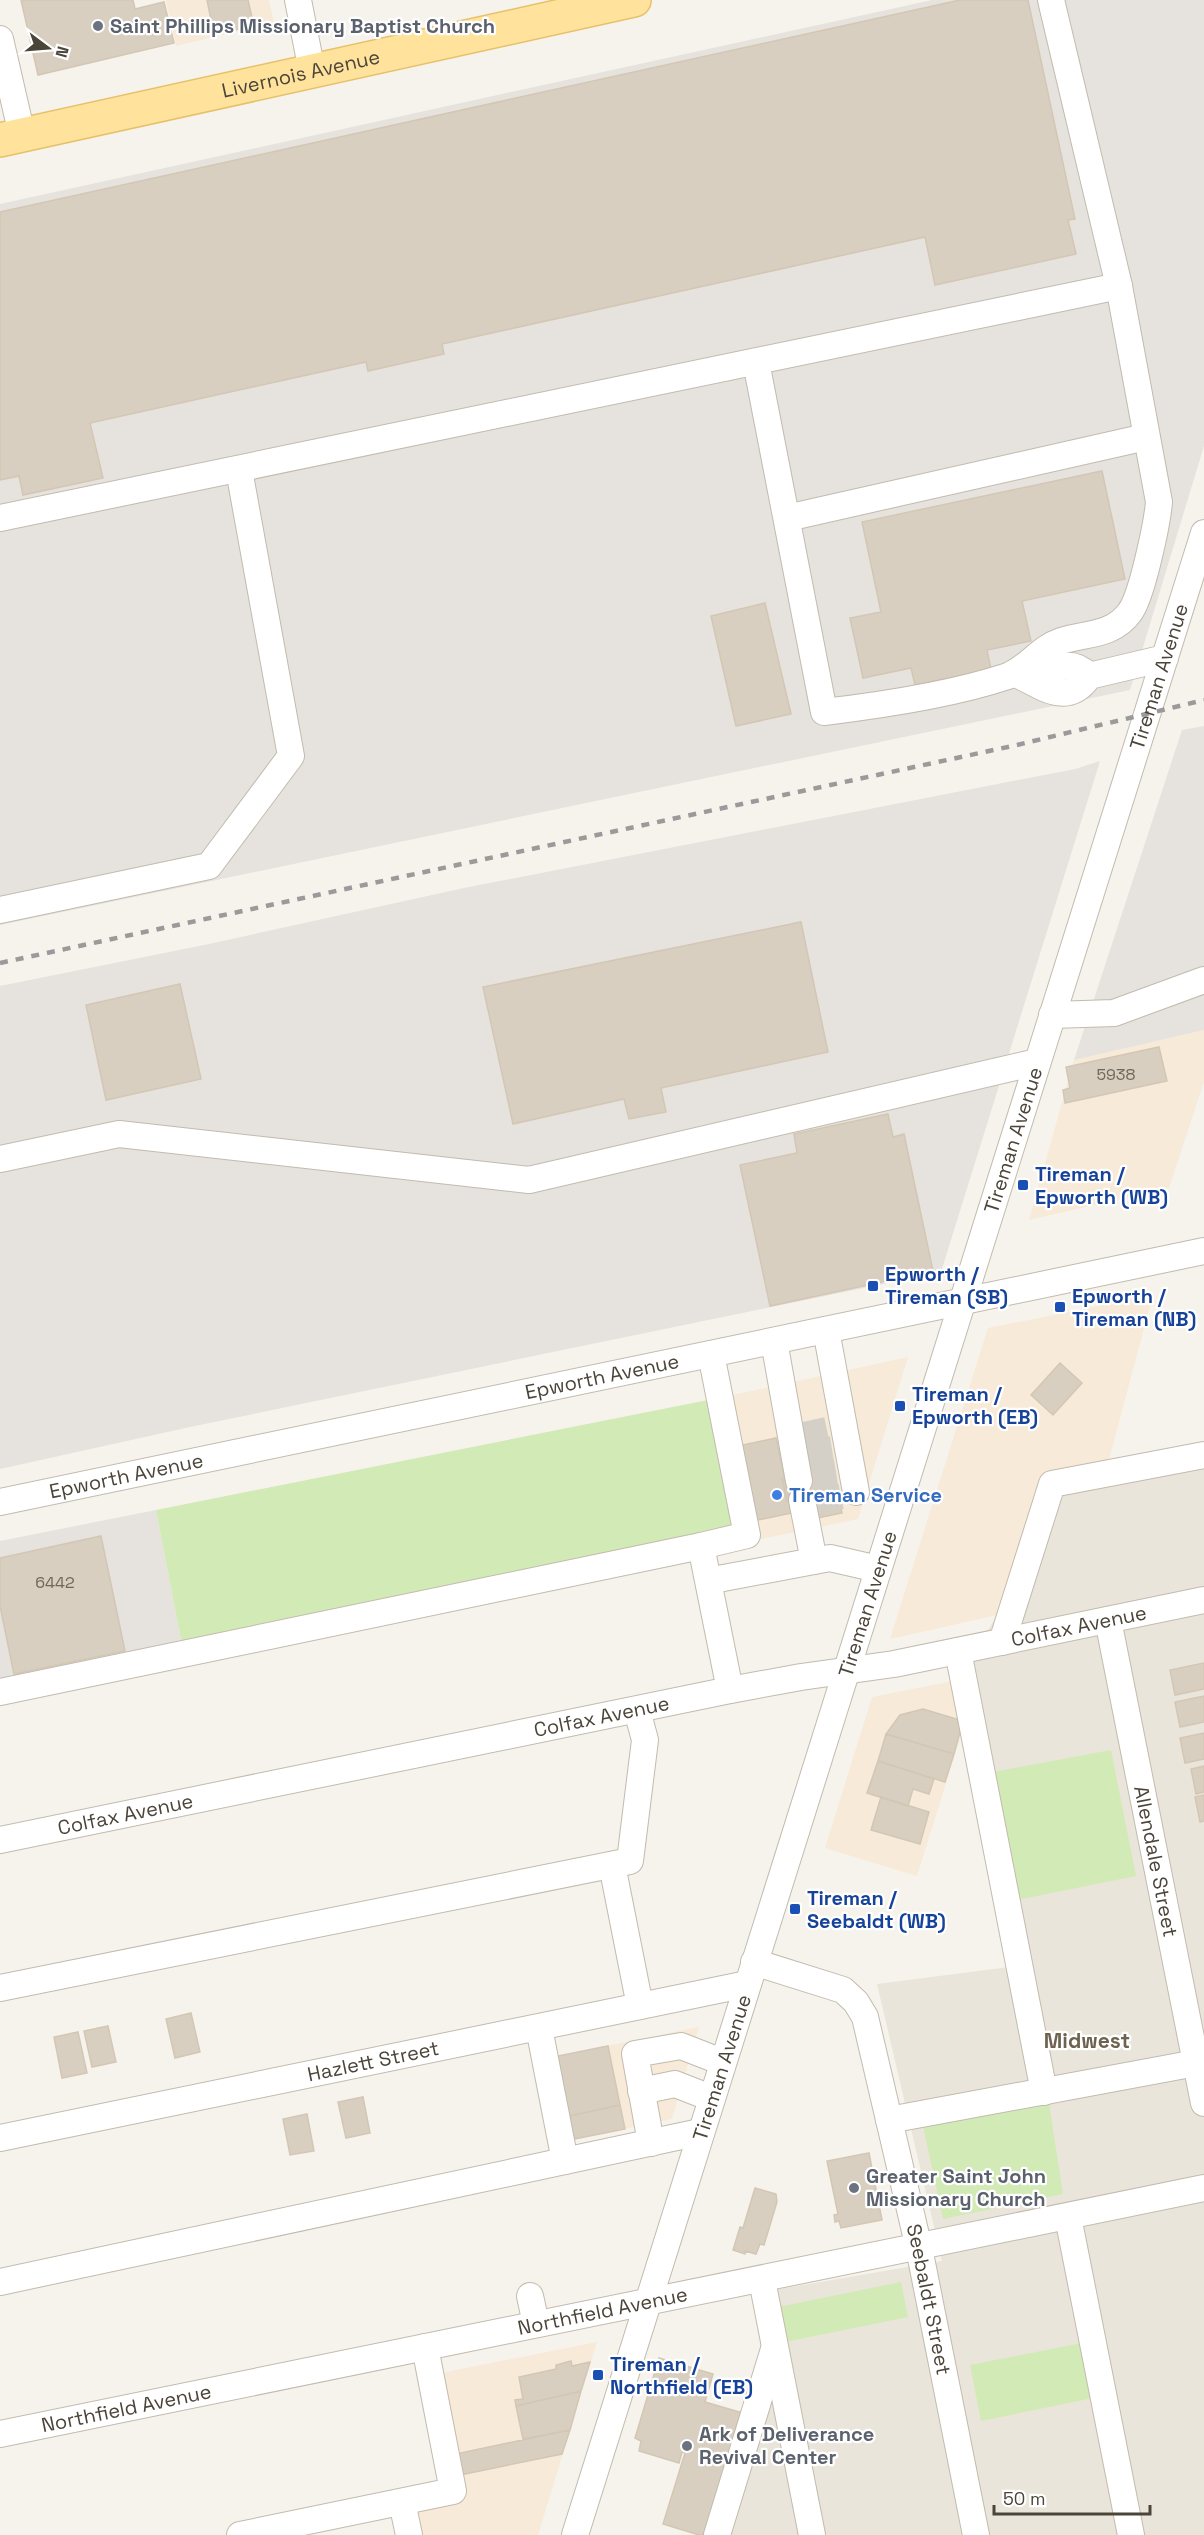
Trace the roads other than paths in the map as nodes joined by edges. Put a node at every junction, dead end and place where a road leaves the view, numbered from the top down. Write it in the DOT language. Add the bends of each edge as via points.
graph roads {
  1 [pos="298,0"];
  2 [pos="634,0"];
  3 [pos="1051,0"];
  4 [pos="593,4"];
  5 [pos="0,39"];
  6 [pos="312,71"];
  7 [pos="11,137"];
  8 [pos="1119,286"];
  9 [pos="756,362"];
  10 [pos="1146,436"];
  11 [pos="239,470"];
  12 [pos="0,518"];
  13 [pos="787,518"];
  14 [pos="1204,534"];
  15 [pos="1165,658"];
  16 [pos="1014,673"];
  17 [pos="0,910"];
  18 [pos="1204,980"];
  19 [pos="1052,1015"];
  20 [pos="1037,1062"];
  21 [pos="0,1160"];
  22 [pos="1204,1251"];
  23 [pos="962,1302"];
  24 [pos="826,1330"];
  25 [pos="774,1341"];
  26 [pos="711,1354"];
  27 [pos="1204,1455"];
  28 [pos="820,1467"];
  29 [pos="0,1502"];
  30 [pos="898,1504"];
  31 [pos="701,1546"];
  32 [pos="814,1561"];
  33 [pos="878,1569"];
  34 [pos="718,1579"];
  35 [pos="1204,1600"];
  36 [pos="1108,1620"];
  37 [pos="1002,1642"];
  38 [pos="958,1651"];
  39 [pos="845,1671"];
  40 [pos="730,1690"];
  41 [pos="0,1692"];
  42 [pos="637,1710"];
  43 [pos="0,1840"];
  44 [pos="612,1865"];
  45 [pos="750,1973"];
  46 [pos="0,1988"];
  47 [pos="640,2006"];
  48 [pos="539,2028"];
  49 [pos="722,2062"];
  50 [pos="1196,2063"];
  51 [pos="641,2091"];
  52 [pos="1044,2092"];
  53 [pos="711,2098"];
  54 [pos="1204,2103"];
  55 [pos="889,2120"];
  56 [pos="700,2132"];
  57 [pos="0,2138"];
  58 [pos="651,2143"];
  59 [pos="566,2161"];
  60 [pos="1204,2188"];
  61 [pos="1068,2217"];
  62 [pos="919,2248"];
  63 [pos="762,2280"];
  64 [pos="0,2282"];
  65 [pos="530,2296"];
  66 [pos="647,2303"];
  67 [pos="536,2324"];
  68 [pos="774,2346"];
  69 [pos="425,2347"];
  70 [pos="0,2433"];
  71 [pos="402,2502"];
  72 [pos="240,2535"];
  73 [pos="409,2535"];
  74 [pos="575,2535"];
  75 [pos="717,2535"];
  76 [pos="812,2535"];
  77 [pos="976,2535"];
  78 [pos="1131,2535"];
  1 -- 6 [label="street"];
  2 -- 4 [label="main road, Livernois Avenue"];
  3 -- 8 [label="street"];
  4 -- 6 [label="main road, Livernois Avenue"];
  5 -- 7 [label="street"];
  6 -- 7 [label="main road, Livernois Avenue"];
  8 -- 9 [label="street"];
  8 -- 10 [label="street"];
  9 -- 11 [label="street"];
  9 -- 13 [label="street"];
  10 -- 13 [label="street"];
  10 -- 16 [label="street" via="1159,502 1157,524 1132,610 1122,622 1106,631 1059,641"];
  11 -- 12 [label="street"];
  11 -- 17 [label="street" via="291,756 209,866"];
  13 -- 16 [label="street" via="824,712 920,698"];
  14 -- 15 [label="street, Tireman Avenue"];
  15 -- 16 [label="street" via="1089,676 1071,665 1048,673 1040,685"];
  15 -- 19 [label="street, Tireman Avenue"];
  18 -- 19 [label="street" via="1114,1013"];
  19 -- 20 [label="street, Tireman Avenue"];
  20 -- 21 [label="street" via="529,1180 119,1134"];
  20 -- 23 [label="street, Tireman Avenue"];
  22 -- 23 [label="street, Epworth Avenue"];
  23 -- 24 [label="street, Epworth Avenue"];
  23 -- 30 [label="street, Tireman Avenue"];
  24 -- 25 [label="street, Epworth Avenue"];
  24 -- 28 [label="street"];
  25 -- 26 [label="street, Epworth Avenue"];
  25 -- 28 [label="street"];
  26 -- 29 [label="street, Epworth Avenue"];
  26 -- 31 [label="street" via="747,1535"];
  27 -- 37 [label="street" via="1052,1484"];
  28 -- 30 [label="street"];
  28 -- 32 [label="street"];
  30 -- 33 [label="street, Tireman Avenue"];
  31 -- 40 [label="street"];
  31 -- 41 [label="street"];
  32 -- 33 [label="street" via="830,1558"];
  32 -- 34 [label="street"];
  33 -- 39 [label="street, Tireman Avenue"];
  35 -- 36 [label="street, Colfax Avenue"];
  36 -- 37 [label="street, Colfax Avenue"];
  36 -- 50 [label="street, Allendale Street"];
  37 -- 38 [label="street, Colfax Avenue"];
  38 -- 39 [label="street, Colfax Avenue"];
  38 -- 52 [label="street"];
  39 -- 40 [label="street, Colfax Avenue"];
  39 -- 45 [label="street, Tireman Avenue"];
  40 -- 42 [label="street, Colfax Avenue"];
  42 -- 43 [label="street, Colfax Avenue"];
  42 -- 44 [label="street" via="645,1740 630,1861"];
  44 -- 46 [label="street"];
  44 -- 47 [label="street"];
  45 -- 47 [label="street, Hazlett Street"];
  45 -- 49 [label="street, Tireman Avenue"];
  45 -- 55 [label="street, Seebaldt Street" via="843,1990 856,2002 865,2017"];
  47 -- 48 [label="street, Hazlett Street"];
  48 -- 57 [label="street, Hazlett Street"];
  48 -- 59 [label="street"];
  49 -- 51 [label="street" via="681,2046 635,2054"];
  49 -- 53 [label="street, Tireman Avenue"];
  50 -- 52 [label="street"];
  50 -- 54 [label="street, Allendale Street"];
  51 -- 53 [label="street" via="675,2084"];
  51 -- 58 [label="street"];
  52 -- 55 [label="street"];
  53 -- 56 [label="street, Tireman Avenue"];
  55 -- 62 [label="street, Seebaldt Street"];
  56 -- 58 [label="street"];
  56 -- 66 [label="street, Tireman Avenue"];
  58 -- 59 [label="street"];
  59 -- 64 [label="street"];
  60 -- 61 [label="street, Northfield Avenue"];
  61 -- 62 [label="street, Northfield Avenue"];
  61 -- 78 [label="street"];
  62 -- 63 [label="street, Northfield Avenue"];
  62 -- 77 [label="street, Seebaldt Street"];
  63 -- 66 [label="street, Northfield Avenue"];
  63 -- 68 [label="street"];
  65 -- 67 [label="street"];
  66 -- 67 [label="street, Northfield Avenue"];
  66 -- 74 [label="street, Tireman Avenue"];
  67 -- 69 [label="street, Northfield Avenue"];
  68 -- 75 [label="street"];
  68 -- 76 [label="street"];
  69 -- 70 [label="street, Northfield Avenue"];
  69 -- 71 [label="street" via="453,2491"];
  71 -- 72 [label="street"];
  71 -- 73 [label="street"];
}
